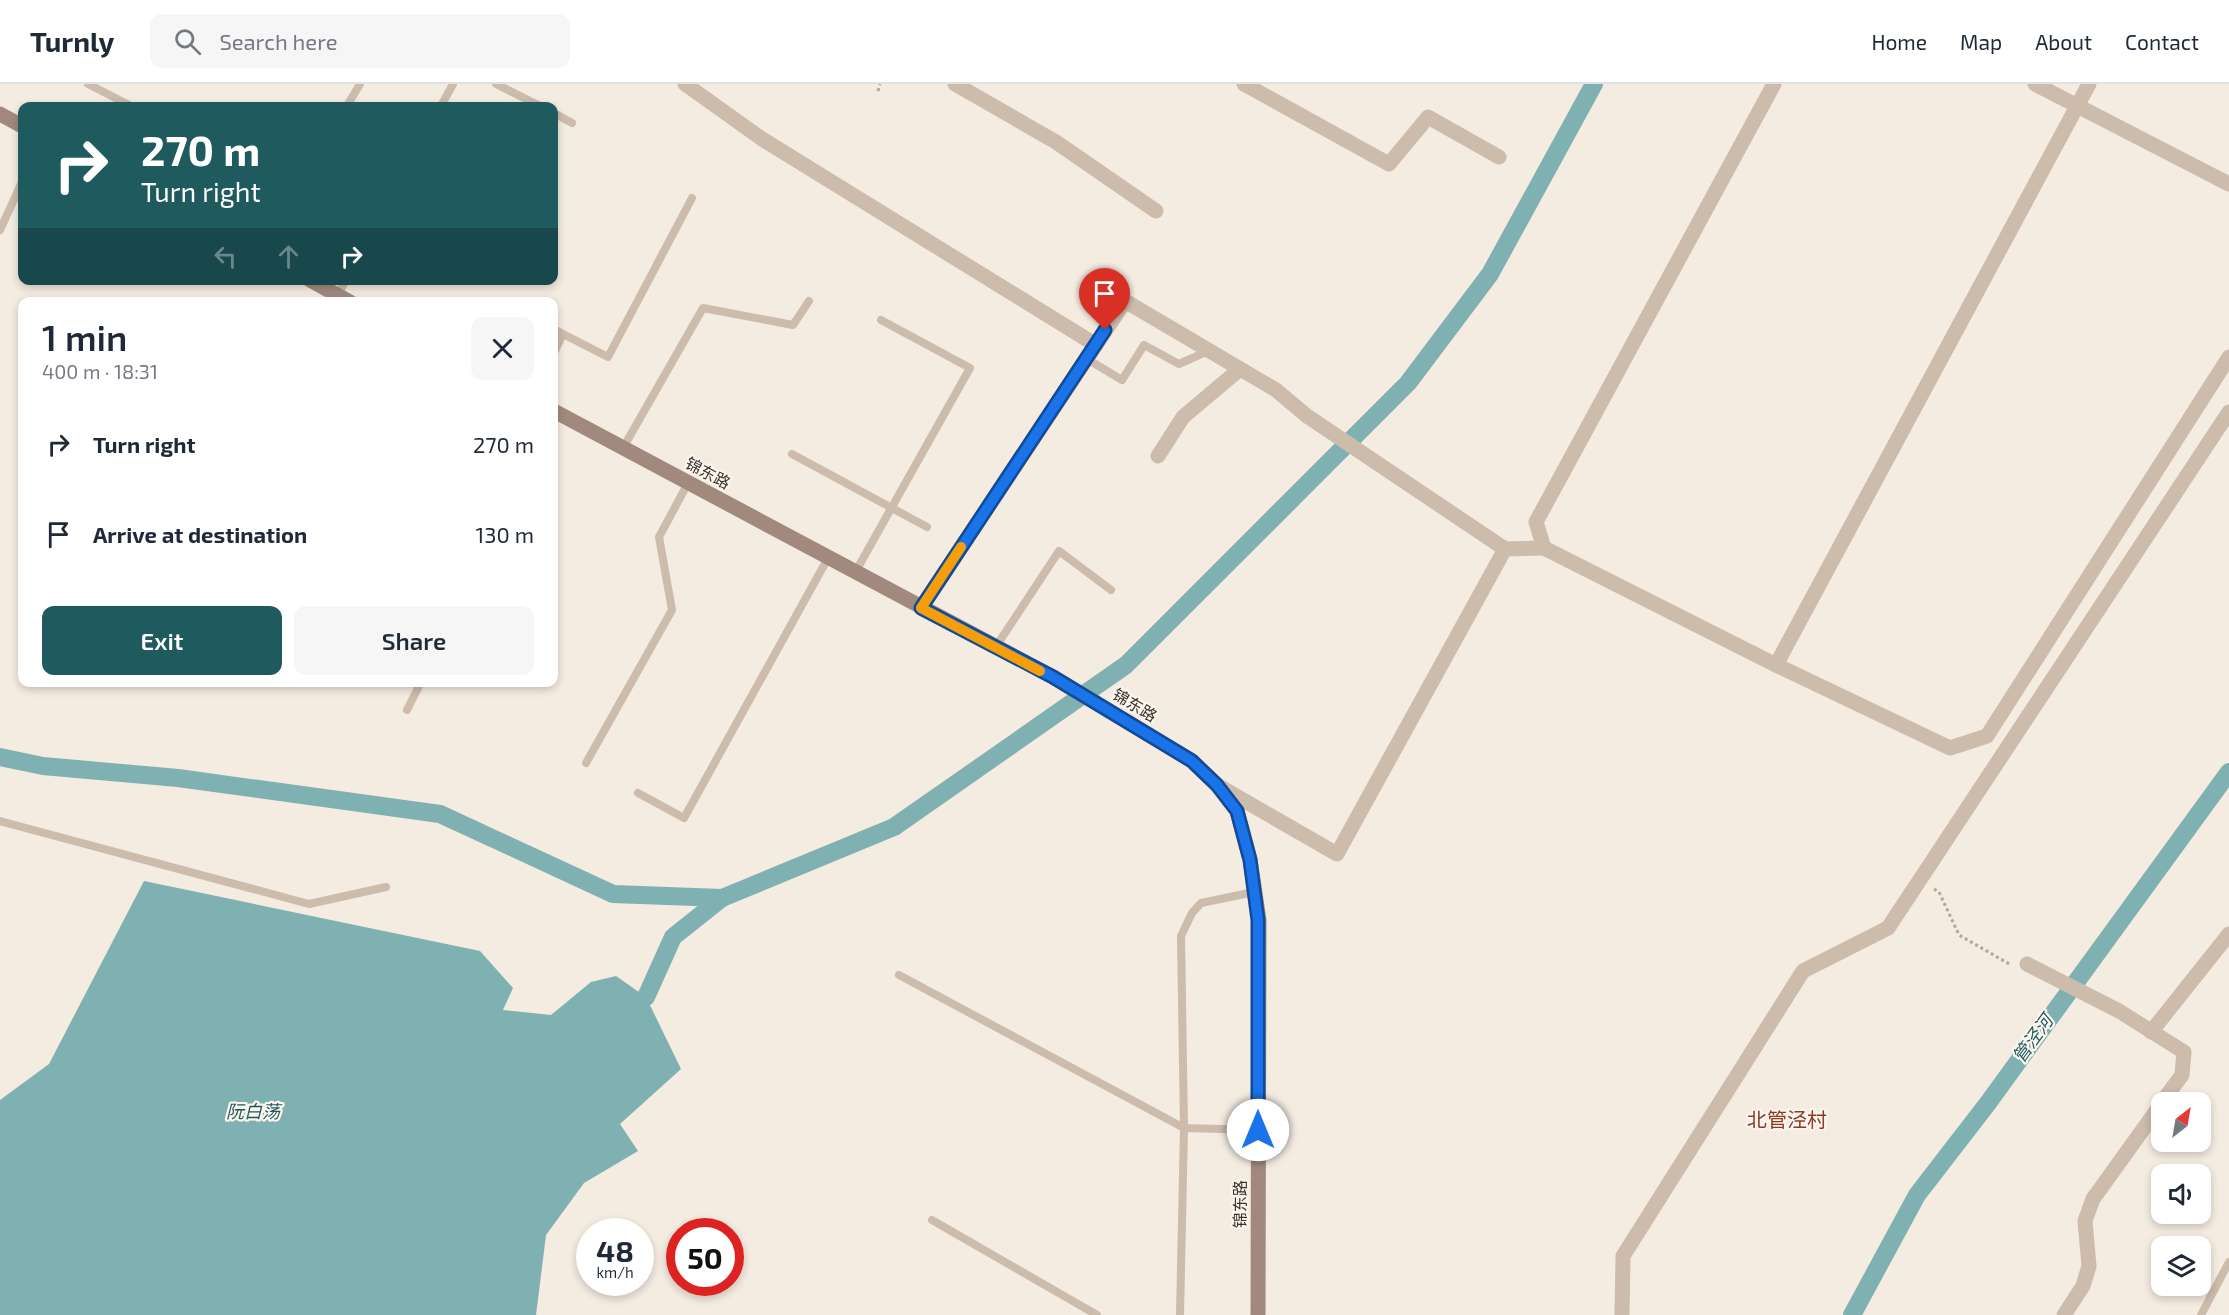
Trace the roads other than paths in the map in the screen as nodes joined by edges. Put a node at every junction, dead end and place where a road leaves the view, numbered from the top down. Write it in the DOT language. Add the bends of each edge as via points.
graph roads {
  1 [pos="88,84"];
  2 [pos="360,84"];
  3 [pos="453,84"];
  4 [pos="496,84"];
  5 [pos="685,84"];
  6 [pos="955,84"];
  7 [pos="1244,84"];
  8 [pos="1774,84"];
  9 [pos="2035,84"];
  10 [pos="2090,84"];
  11 [pos="123,102"];
  12 [pos="349,102"];
  13 [pos="443,102"];
  14 [pos="532,102"];
  15 [pos="2079,106"];
  16 [pos="0,114"];
  17 [pos="558,115"];
  18 [pos="572,123"];
  19 [pos="18,124"];
  20 [pos="1499,158"];
  21 [pos="2229,184"];
  22 [pos="18,191"];
  23 [pos="692,198"];
  24 [pos="1156,211"];
  25 [pos="0,230"];
  26 [pos="319,285"];
  27 [pos="342,297"];
  28 [pos="809,301"];
  29 [pos="881,320"];
  30 [pos="558,331"];
  31 [pos="563,334"];
  32 [pos="558,345"];
  33 [pos="1096,345"];
  34 [pos="1209,351"];
  35 [pos="2229,357"];
  36 [pos="1087,358"];
  37 [pos="1240,369"];
  38 [pos="2229,412"];
  39 [pos="558,413"];
  40 [pos="623,448"];
  41 [pos="792,454"];
  42 [pos="1158,456"];
  43 [pos="688,483"];
  44 [pos="892,508"];
  45 [pos="927,527"];
  46 [pos="1505,549"];
  47 [pos="1544,549"];
  48 [pos="828,558"];
  49 [pos="856,571"];
  50 [pos="1111,590"];
  51 [pos="921,608"];
  52 [pos="995,648"];
  53 [pos="1776,665"];
  54 [pos="418,687"];
  55 [pos="407,710"];
  56 [pos="586,763"];
  57 [pos="1217,785"];
  58 [pos="638,793"];
  59 [pos="0,821"];
  60 [pos="386,887"];
  61 [pos="1254,892"];
  62 [pos="2229,934"];
  63 [pos="2027,964"];
  64 [pos="899,975"];
  65 [pos="2151,1032"];
  66 [pos="2170,1092"];
  67 [pos="2151,1118"];
  68 [pos="1184,1128"];
  69 [pos="1258,1130"];
  70 [pos="932,1220"];
  71 [pos="2229,1262"];
  72 [pos="1097,1315"];
  73 [pos="1180,1315"];
  74 [pos="1258,1315"];
  75 [pos="1623,1315"];
  76 [pos="2064,1315"];
  77 [pos="2201,1315"];
  1 -- 11 [label="lane"];
  2 -- 12 [label="lane"];
  3 -- 13 [label="lane"];
  4 -- 14 [label="lane"];
  5 -- 33 [label="street" via="762,139"];
  6 -- 24 [label="street" via="1056,142"];
  7 -- 20 [label="street" via="1389,164 1428,117"];
  8 -- 47 [label="street" via="1536,522"];
  9 -- 15 [label="street"];
  10 -- 15 [label="street"];
  15 -- 21 [label="street"];
  15 -- 53 [label="street"];
  16 -- 19 [label="main road"];
  17 -- 18 [label="lane"];
  22 -- 25 [label="lane"];
  23 -- 31 [label="lane" via="608,357"];
  26 -- 27 [label="main road"];
  28 -- 40 [label="lane" via="793,325 704,308"];
  29 -- 44 [label="lane" via="970,368"];
  30 -- 31 [label="lane"];
  31 -- 32 [label="lane"];
  33 -- 34 [label="street" via="1125,301"];
  33 -- 36 [label="street"];
  34 -- 36 [label="lane" via="1179,364 1144,345 1122,380"];
  34 -- 37 [label="street"];
  35 -- 53 [label="street" via="1987,736 1950,748"];
  36 -- 51 [label="street"];
  37 -- 42 [label="street" via="1183,417"];
  37 -- 46 [label="street"];
  38 -- 75 [label="street" via="1888,928 1803,971 1623,1256"];
  39 -- 40 [label="main road, 锦东路"];
  40 -- 43 [label="main road, 锦东路"];
  41 -- 44 [label="lane"];
  43 -- 48 [label="main road, 锦东路"];
  43 -- 56 [label="lane" via="659,537 672,610"];
  44 -- 45 [label="lane"];
  44 -- 49 [label="lane"];
  46 -- 47 [label="street"];
  46 -- 57 [label="street" via="1337,854"];
  47 -- 53 [label="street"];
  48 -- 49 [label="main road, 锦东路"];
  48 -- 58 [label="lane" via="684,818"];
  49 -- 51 [label="main road, 锦东路"];
  50 -- 52 [label="lane" via="1059,551"];
  51 -- 52 [label="main road, 锦东路"];
  52 -- 57 [label="main road, 锦东路" via="1129,722 1192,761"];
  54 -- 55 [label="lane"];
  57 -- 61 [label="main road, 锦东路" via="1237,811"];
  59 -- 60 [label="lane" via="309,904"];
  61 -- 68 [label="lane" via="1201,903 1181,936"];
  61 -- 69 [label="main road, 锦东路" via="1258,920"];
  62 -- 65 [label="street"];
  63 -- 65 [label="street"];
  64 -- 68 [label="lane"];
  65 -- 66 [label="street" via="2184,1052 2182,1075"];
  67 -- 76 [label="street" via="2093,1199 2085,1221 2089,1266 2083,1286"];
  68 -- 69 [label="lane"];
  68 -- 73 [label="lane"];
  69 -- 74 [label="main road, 锦东路"];
  70 -- 72 [label="lane"];
  71 -- 77 [label="lane"];
}
